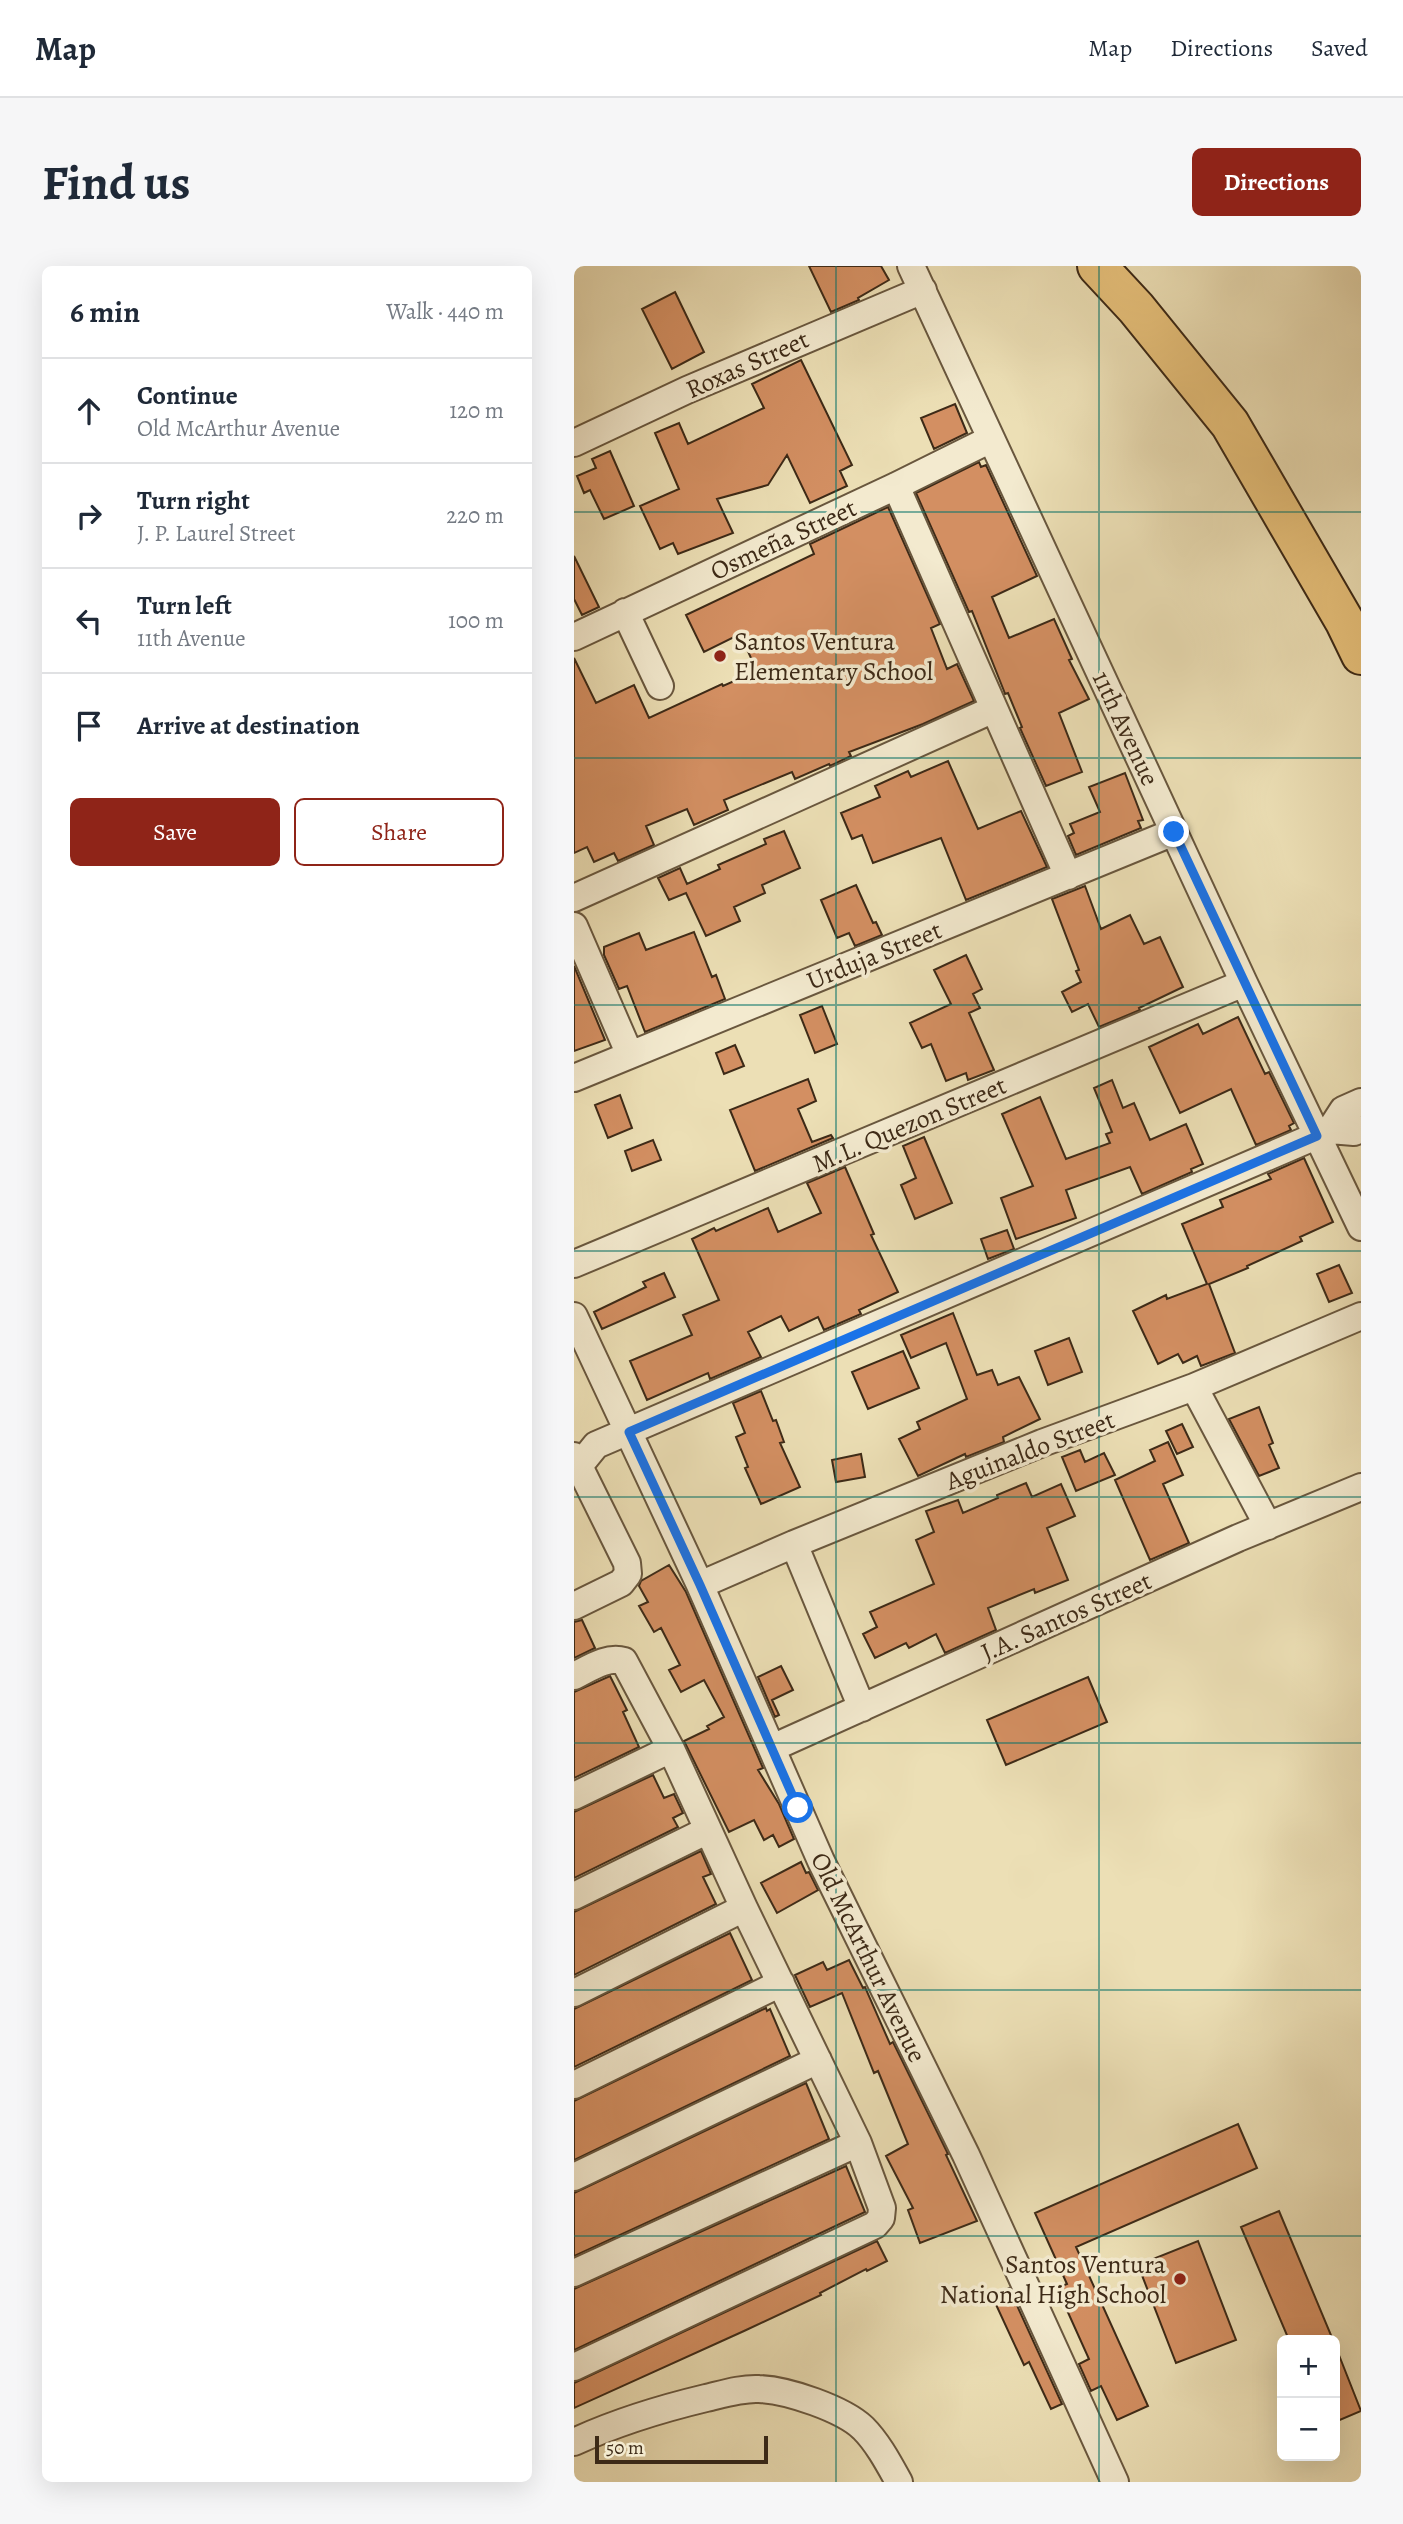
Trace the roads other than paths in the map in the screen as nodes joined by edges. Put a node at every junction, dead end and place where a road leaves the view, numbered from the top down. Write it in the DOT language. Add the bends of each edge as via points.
graph roads {
  1 [pos="911,266"];
  2 [pos="1097,266"];
  3 [pos="923,290"];
  4 [pos="991,439"];
  5 [pos="574,443"];
  6 [pos="896,486"];
  7 [pos="625,612"];
  8 [pos="574,637"];
  9 [pos="1361,655"];
  10 [pos="660,686"];
  11 [pos="994,709"];
  12 [pos="1174,832"];
  13 [pos="1068,876"];
  14 [pos="574,898"];
  15 [pos="574,926"];
  16 [pos="1244,983"];
  17 [pos="629,1055"];
  18 [pos="574,1078"];
  19 [pos="1361,1102"];
  20 [pos="1361,1129"];
  21 [pos="1324,1133"];
  22 [pos="1361,1227"];
  23 [pos="574,1264"];
  24 [pos="1361,1315"];
  25 [pos="574,1316"];
  26 [pos="1194,1387"];
  27 [pos="629,1432"];
  28 [pos="579,1456"];
  29 [pos="1361,1487"];
  30 [pos="1268,1526"];
  31 [pos="794,1544"];
  32 [pos="700,1585"];
  33 [pos="574,1606"];
  34 [pos="574,1676"];
  35 [pos="862,1708"];
  36 [pos="772,1748"];
  37 [pos="671,1749"];
  38 [pos="574,1796"];
  39 [pos="708,1830"];
  40 [pos="574,1896"];
  41 [pos="744,1908"];
  42 [pos="781,1983"];
  43 [pos="574,1993"];
  44 [pos="818,2060"];
  45 [pos="574,2085"];
  46 [pos="858,2143"];
  47 [pos="574,2177"];
  48 [pos="574,2273"];
  49 [pos="574,2367"];
  50 [pos="574,2442"];
  51 [pos="899,2482"];
  52 [pos="1115,2482"];
  1 -- 3 [label="street, 11th Avenue"];
  2 -- 9 [label="highway" via="1230,424"];
  3 -- 4 [label="street, 11th Avenue"];
  3 -- 5 [label="street, Roxas Street"];
  4 -- 6 [label="street, Osmeña Street"];
  4 -- 12 [label="street, 11th Avenue"];
  6 -- 7 [label="street, Osmeña Street"];
  6 -- 11 [label="street"];
  7 -- 8 [label="street, Osmeña Street"];
  7 -- 10 [label="street"];
  11 -- 13 [label="street"];
  11 -- 14 [label="street"];
  12 -- 13 [label="street, Urduja Street"];
  12 -- 16 [label="street, 11th Avenue"];
  13 -- 17 [label="street, Urduja Street"];
  15 -- 17 [label="street"];
  16 -- 21 [label="street, 11th Avenue"];
  16 -- 23 [label="street, M.L. Quezon Street"];
  17 -- 18 [label="street, Urduja Street"];
  19 -- 21 [label="street" via="1343,1110"];
  20 -- 21 [label="street"];
  21 -- 22 [label="street, 11th Avenue"];
  21 -- 27 [label="street"];
  24 -- 26 [label="street, Aguinaldo Street"];
  25 -- 27 [label="street, Old McArthur Avenue"];
  26 -- 30 [label="street"];
  26 -- 31 [label="street, Aguinaldo Street"];
  27 -- 28 [label="street"];
  27 -- 32 [label="street, Old McArthur Avenue"];
  28 -- 33 [label="street" via="628,1574 621,1583"];
  29 -- 30 [label="street, J.A. Santos Street"];
  30 -- 35 [label="street, J.A. Santos Street"];
  31 -- 32 [label="street, Aguinaldo Street"];
  31 -- 35 [label="street"];
  32 -- 36 [label="street, Old McArthur Avenue"];
  34 -- 37 [label="street" via="607,1660 624,1661"];
  35 -- 36 [label="street, J.A. Santos Street"];
  36 -- 52 [label="street, Old McArthur Avenue"];
  37 -- 38 [label="street"];
  37 -- 39 [label="street"];
  39 -- 40 [label="street"];
  39 -- 41 [label="street"];
  41 -- 42 [label="street"];
  41 -- 43 [label="street"];
  42 -- 44 [label="street"];
  42 -- 45 [label="street"];
  44 -- 46 [label="street"];
  44 -- 47 [label="street"];
  46 -- 48 [label="street"];
  46 -- 49 [label="street" via="881,2208 875,2225"];
  50 -- 51 [label="street" via="669,2407 759,2389 839,2411 864,2429"];
}
